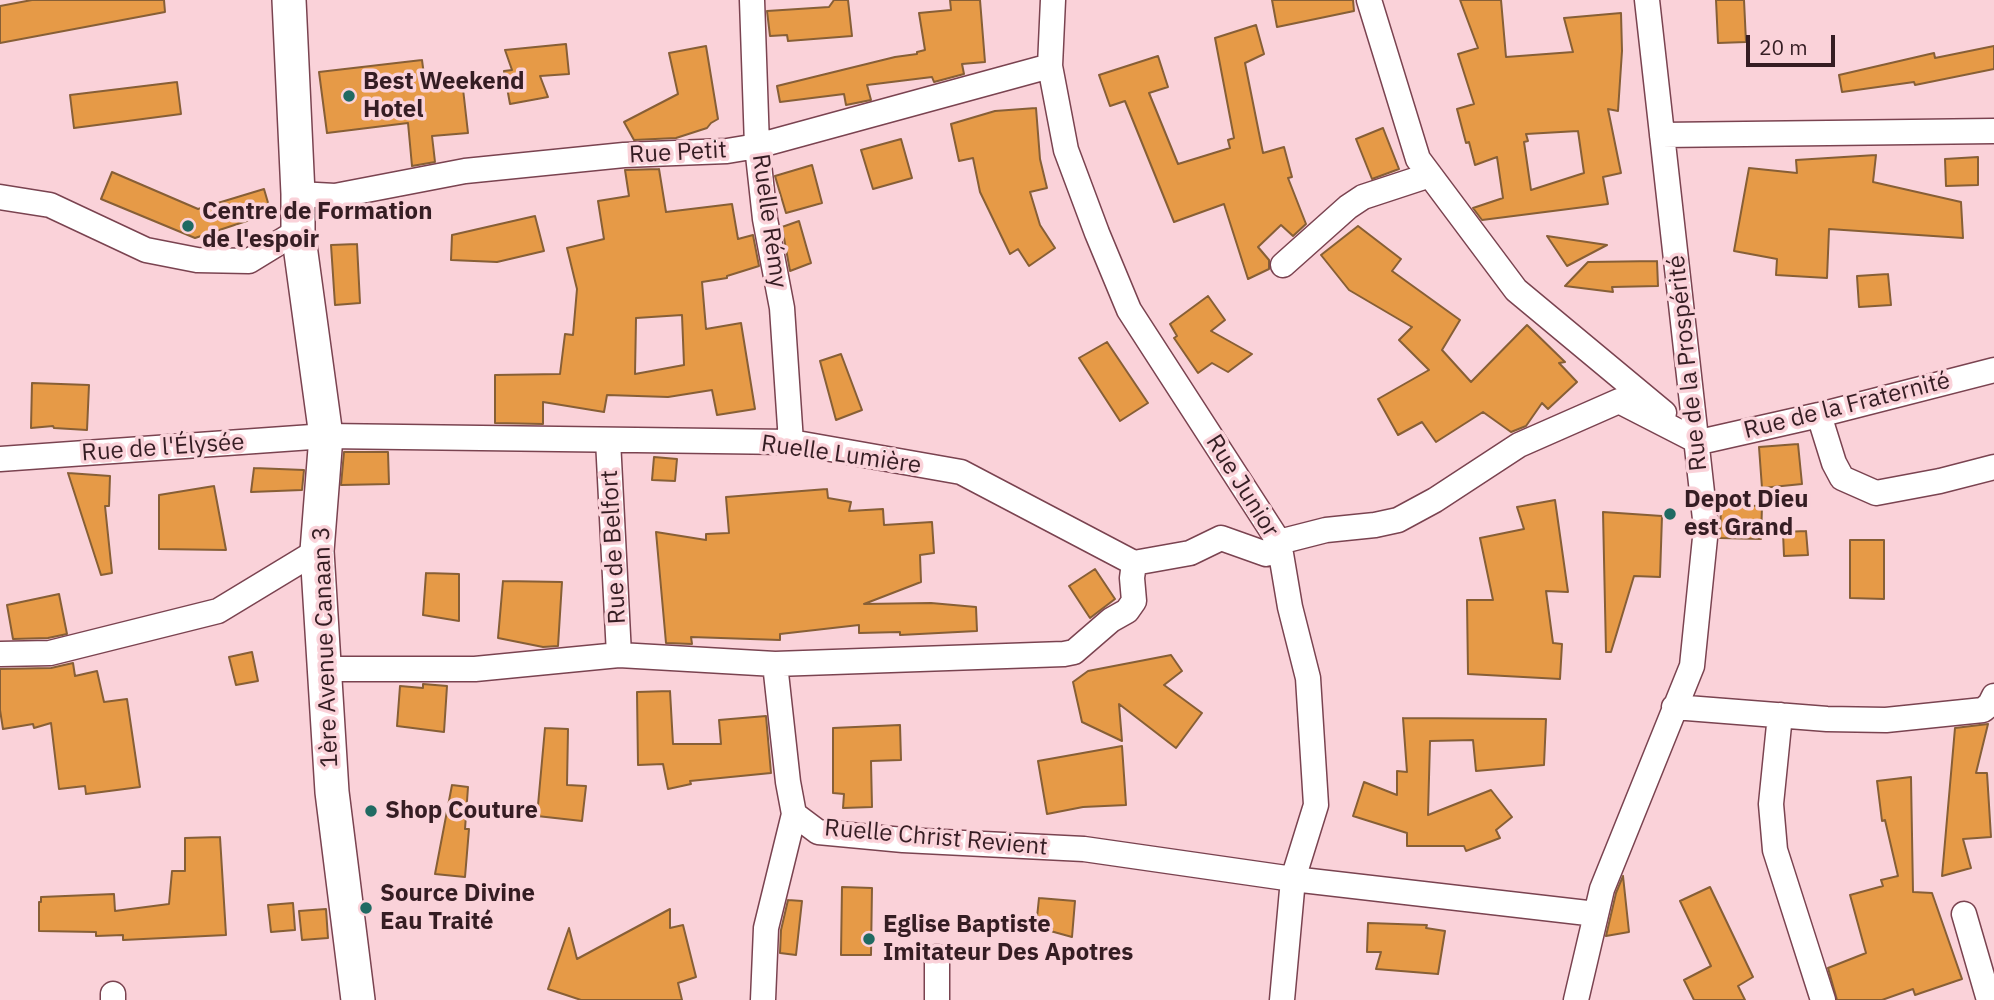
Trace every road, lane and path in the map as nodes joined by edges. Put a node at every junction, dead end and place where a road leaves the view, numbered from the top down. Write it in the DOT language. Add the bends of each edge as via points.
graph roads {
  1 [pos="289,0"];
  2 [pos="752,0"];
  3 [pos="1053,0"];
  4 [pos="1369,0"];
  5 [pos="1647,0"];
  6 [pos="1050,66"];
  7 [pos="1994,131"];
  8 [pos="1662,135"];
  9 [pos="757,146"];
  10 [pos="1430,175"];
  11 [pos="298,194"];
  12 [pos="0,197"];
  13 [pos="298,231"];
  14 [pos="1283,265"];
  15 [pos="1994,370"];
  16 [pos="1819,415"];
  17 [pos="326,436"];
  18 [pos="608,440"];
  19 [pos="1697,441"];
  20 [pos="791,442"];
  21 [pos="0,459"];
  22 [pos="1994,467"];
  23 [pos="1279,542"];
  24 [pos="317,551"];
  25 [pos="1134,562"];
  26 [pos="0,654"];
  27 [pos="619,655"];
  28 [pos="775,664"];
  29 [pos="326,670"];
  30 [pos="1994,696"];
  31 [pos="1674,707"];
  32 [pos="1780,715"];
  33 [pos="794,814"];
  34 [pos="1293,879"];
  35 [pos="1596,914"];
  36 [pos="1964,914"];
  37 [pos="937,957"];
  38 [pos="358,1000"];
  39 [pos="763,1000"];
  40 [pos="937,1000"];
  41 [pos="1282,1000"];
  42 [pos="1576,1000"];
  43 [pos="1823,1000"];
  44 [pos="1989,1000"];
  1 -- 11 [label="main road, 1ère Avenue Canaan 3"];
  2 -- 9 [label="street, Ruelle Rémy"];
  3 -- 6 [label="street, Rue Junior"];
  4 -- 10 [label="street" via="1418,159"];
  5 -- 8 [label="street, Rue de la Prospérité"];
  6 -- 9 [label="street, Rue Petit"];
  6 -- 23 [label="street, Rue Junior" via="1066,150 1129,310"];
  7 -- 8 [label="street"];
  8 -- 19 [label="street, Rue de la Prospérité"];
  9 -- 11 [label="street, Rue Petit" via="465,171 335,196"];
  9 -- 20 [label="street, Ruelle Rémy" via="782,308"];
  10 -- 14 [label="street" via="1363,197"];
  10 -- 19 [label="street" via="1516,290"];
  11 -- 13 [label="main road, 1ère Avenue Canaan 3"];
  12 -- 13 [label="street" via="50,205 146,250 197,260 249,261"];
  13 -- 17 [label="main road, 1ère Avenue Canaan 3"];
  15 -- 16 [label="street, Rue de la Fraternité"];
  16 -- 19 [label="street, Rue de la Fraternité"];
  16 -- 22 [label="street" via="1842,478 1876,493"];
  17 -- 18 [label="street, Ruelle Lumière"];
  17 -- 21 [label="street, Rue de l'Élysée"];
  17 -- 24 [label="main road, 1ère Avenue Canaan 3"];
  18 -- 20 [label="street, Ruelle Lumière"];
  18 -- 27 [label="street, Rue de Belfort"];
  19 -- 23 [label="street" via="1619,401 1518,445 1398,520"];
  19 -- 31 [label="street, Rue de la Prospérité" via="1706,528 1692,666"];
  20 -- 25 [label="street, Ruelle Lumière" via="961,472"];
  23 -- 25 [label="street" via="1266,554 1221,538 1190,554"];
  23 -- 34 [label="street, Rue Junior" via="1308,678 1316,804"];
  24 -- 26 [label="street" via="218,611 50,653"];
  24 -- 29 [label="main road, 1ère Avenue Canaan 3"];
  25 -- 28 [label="street" via="1134,601 1074,652"];
  27 -- 28 [label="street"];
  27 -- 29 [label="street" via="475,668"];
  28 -- 33 [label="street, Ruelle Christ Revient"];
  29 -- 38 [label="main road, 1ère Avenue Canaan 3" via="332,792"];
  30 -- 32 [label="street" via="1983,710 1923,717 1886,720"];
  31 -- 32 [label="street"];
  31 -- 35 [label="street, Rue de la Prospérité"];
  32 -- 43 [label="street" via="1770,804 1775,850"];
  33 -- 34 [label="street, Ruelle Christ Revient" via="818,832 1084,849"];
  33 -- 39 [label="street" via="766,928"];
  34 -- 35 [label="street, Ruelle Christ Revient"];
  34 -- 41 [label="street, Rue Junior"];
  35 -- 42 [label="street, Rue de la Prospérité"];
  36 -- 44 [label="street"];
  37 -- 40 [label="street"];
}
